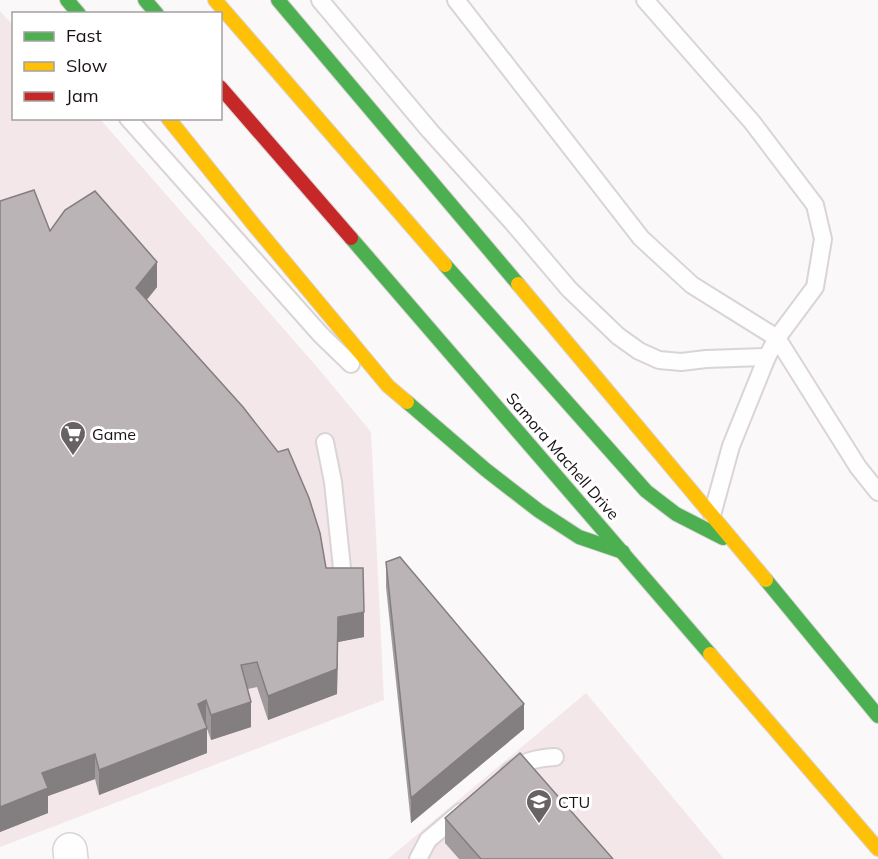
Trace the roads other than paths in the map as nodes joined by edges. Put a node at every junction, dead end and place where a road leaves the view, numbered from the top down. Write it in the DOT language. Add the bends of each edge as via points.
graph roads {
  1 [pos="67,0"];
  2 [pos="145,0"];
  3 [pos="215,0"];
  4 [pos="278,0"];
  5 [pos="320,0"];
  6 [pos="456,0"];
  7 [pos="645,0"];
  8 [pos="77,12"];
  9 [pos="155,12"];
  10 [pos="222,89"];
  11 [pos="130,120"];
  12 [pos="170,120"];
  13 [pos="777,338"];
  14 [pos="767,357"];
  15 [pos="388,386"];
  16 [pos="325,442"];
  17 [pos="878,492"];
  18 [pos="712,515"];
  19 [pos="736,544"];
  20 [pos="624,553"];
  21 [pos="342,568"];
  22 [pos="878,716"];
  23 [pos="555,757"];
  24 [pos="496,783"];
  25 [pos="470,805"];
  26 [pos="878,849"];
  27 [pos="418,859"];
  1 -- 8 [label="main road"];
  2 -- 9 [label="main road"];
  3 -- 19 [label="main road" via="646,491 676,514"];
  4 -- 18 [label="main road"];
  5 -- 14 [label="lane" via="569,290 618,336 659,360"];
  6 -- 13 [label="lane" via="641,238 692,285"];
  7 -- 13 [label="lane" via="752,122 815,205 823,239 815,287"];
  10 -- 20 [label="main road, Samora Machell Drive"];
  11 -- 15 [label="lane" via="321,335 351,363"];
  12 -- 15 [label="main road"];
  13 -- 14 [label="lane"];
  13 -- 17 [label="lane" via="858,467"];
  14 -- 18 [label="lane" via="731,446"];
  15 -- 20 [label="main road" via="539,512 579,537"];
  16 -- 21 [label="lane"];
  18 -- 19 [label="main road"];
  19 -- 22 [label="main road"];
  20 -- 26 [label="main road, Samora Machell Drive"];
  23 -- 24 [label="lane" via="536,758"];
  25 -- 27 [label="lane" via="428,840"];
}
